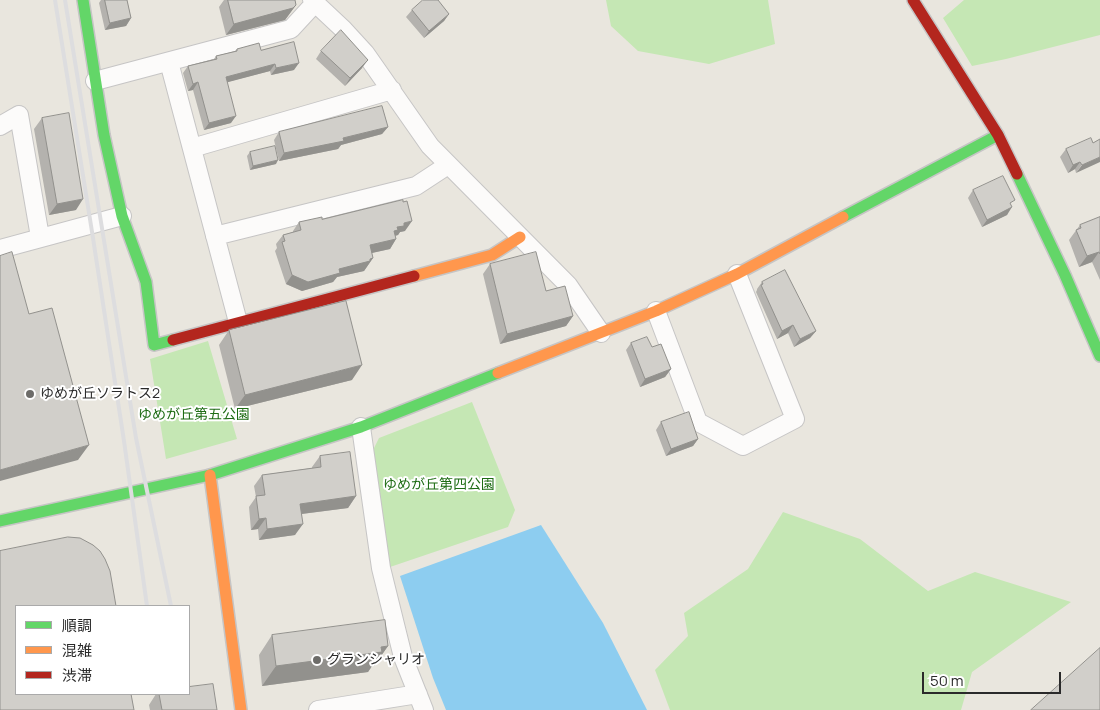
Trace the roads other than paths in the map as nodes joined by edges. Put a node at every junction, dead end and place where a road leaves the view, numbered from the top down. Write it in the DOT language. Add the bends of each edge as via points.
graph roads {
  1 [pos="83,0"];
  2 [pos="913,0"];
  3 [pos="314,1"];
  4 [pos="169,62"];
  5 [pos="94,81"];
  6 [pos="392,90"];
  7 [pos="0,126"];
  8 [pos="998,135"];
  9 [pos="192,148"];
  10 [pos="448,165"];
  11 [pos="122,216"];
  12 [pos="215,236"];
  13 [pos="40,237"];
  14 [pos="520,237"];
  15 [pos="0,249"];
  16 [pos="737,274"];
  17 [pos="656,311"];
  18 [pos="238,322"];
  19 [pos="601,333"];
  20 [pos="1100,356"];
  21 [pos="362,427"];
  22 [pos="210,475"];
  23 [pos="0,521"];
  24 [pos="421,702"];
  25 [pos="241,710"];
  26 [pos="318,710"];
  1 -- 5 [label="street"];
  2 -- 8 [label="street"];
  3 -- 4 [label="street" via="291,29"];
  3 -- 6 [label="street" via="365,53"];
  4 -- 5 [label="street"];
  4 -- 9 [label="street"];
  5 -- 11 [label="street"];
  6 -- 9 [label="street"];
  6 -- 10 [label="street" via="430,146"];
  7 -- 13 [label="street" via="19,115"];
  8 -- 16 [label="street"];
  8 -- 20 [label="street"];
  9 -- 12 [label="street"];
  10 -- 12 [label="street" via="416,186"];
  10 -- 14 [label="street"];
  11 -- 13 [label="street"];
  11 -- 18 [label="street" via="146,282 154,345"];
  12 -- 18 [label="street"];
  13 -- 15 [label="street"];
  14 -- 18 [label="street" via="492,255"];
  14 -- 19 [label="street" via="568,285"];
  16 -- 17 [label="street"];
  16 -- 17 [label="street" via="795,419 743,446 698,422"];
  17 -- 19 [label="street"];
  19 -- 21 [label="street"];
  21 -- 22 [label="street"];
  21 -- 24 [label="street" via="381,568 403,657"];
  22 -- 23 [label="street"];
  22 -- 25 [label="street"];
  24 -- 26 [label="street"];
}
